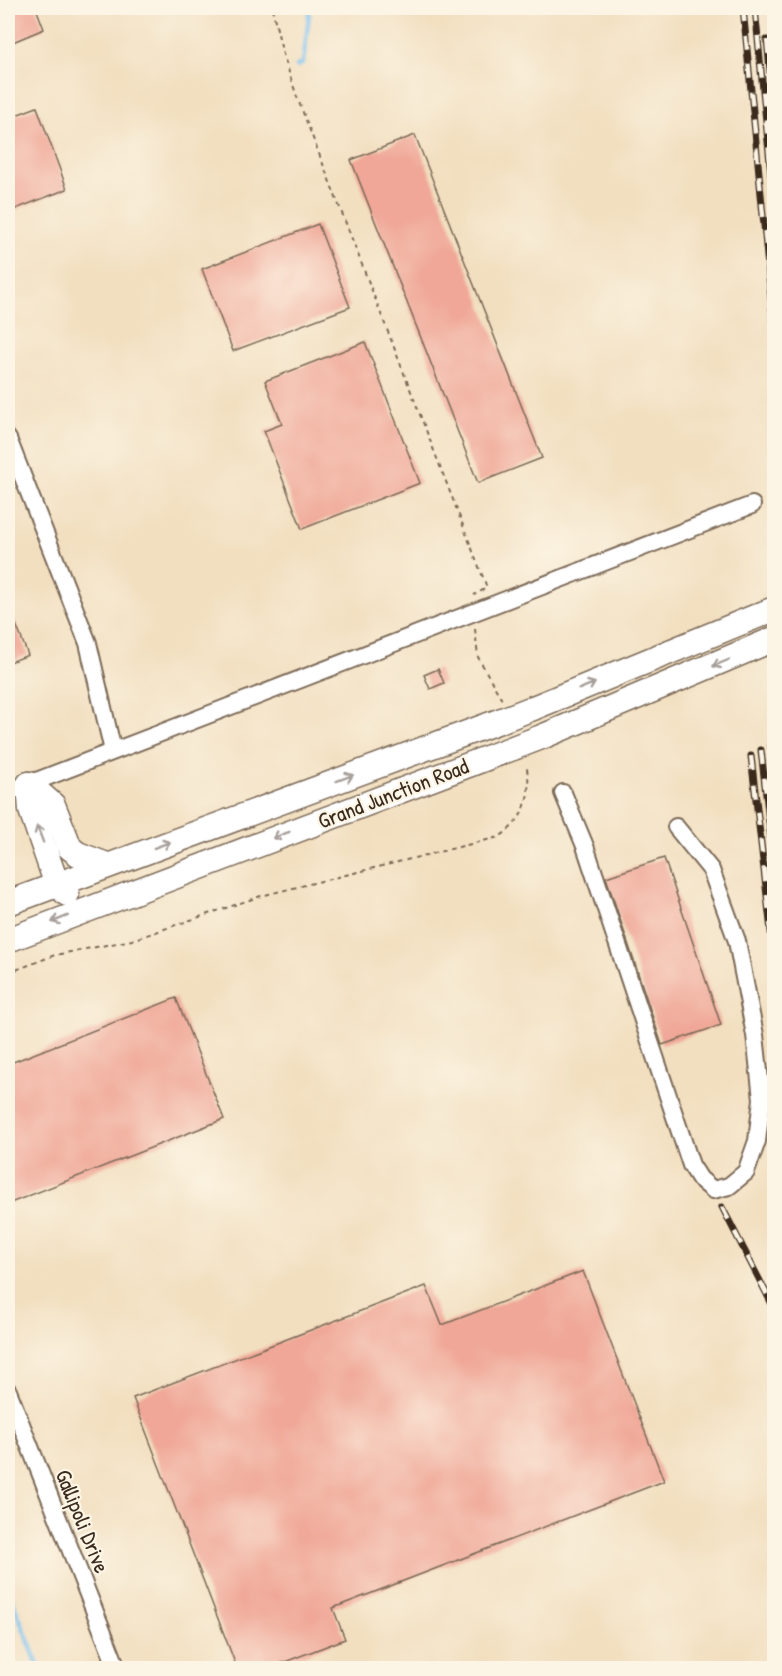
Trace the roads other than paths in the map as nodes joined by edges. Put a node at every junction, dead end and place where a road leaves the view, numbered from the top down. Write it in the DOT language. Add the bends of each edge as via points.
graph roads {
  1 [pos="8,439"];
  2 [pos="752,505"];
  3 [pos="774,609"];
  4 [pos="774,639"];
  5 [pos="113,751"];
  6 [pos="18,788"];
  7 [pos="563,793"];
  8 [pos="676,826"];
  9 [pos="107,866"];
  10 [pos="57,885"];
  11 [pos="8,903"];
  12 [pos="98,904"];
  13 [pos="8,939"];
  14 [pos="8,1391"];
  15 [pos="117,1668"];
  1 -- 5 [label="street" via="88,643"];
  2 -- 5 [label="street"];
  9 -- 3 [label="highway, Grand Junction Road, one-way, bridge" via="501,709 532,708"];
  4 -- 12 [label="highway, Grand Junction Road, one-way, bridge" via="544,736 519,754"];
  5 -- 6 [label="street"];
  6 -- 9 [label="highway" via="53,805 70,848"];
  10 -- 6 [label="highway, one-way" via="31,810"];
  7 -- 8 [label="street" via="585,846 691,1165 713,1190 729,1186 746,1172 757,1141 762,1099 755,1035 737,941 711,870"];
  9 -- 10 [label="highway, Grand Junction Road"];
  10 -- 11 [label="highway, Grand Junction Road"];
  10 -- 12 [label="highway" via="71,898"];
  12 -- 13 [label="highway, Grand Junction Road, one-way"];
  14 -- 15 [label="street, Gallipoli Drive"];
}
